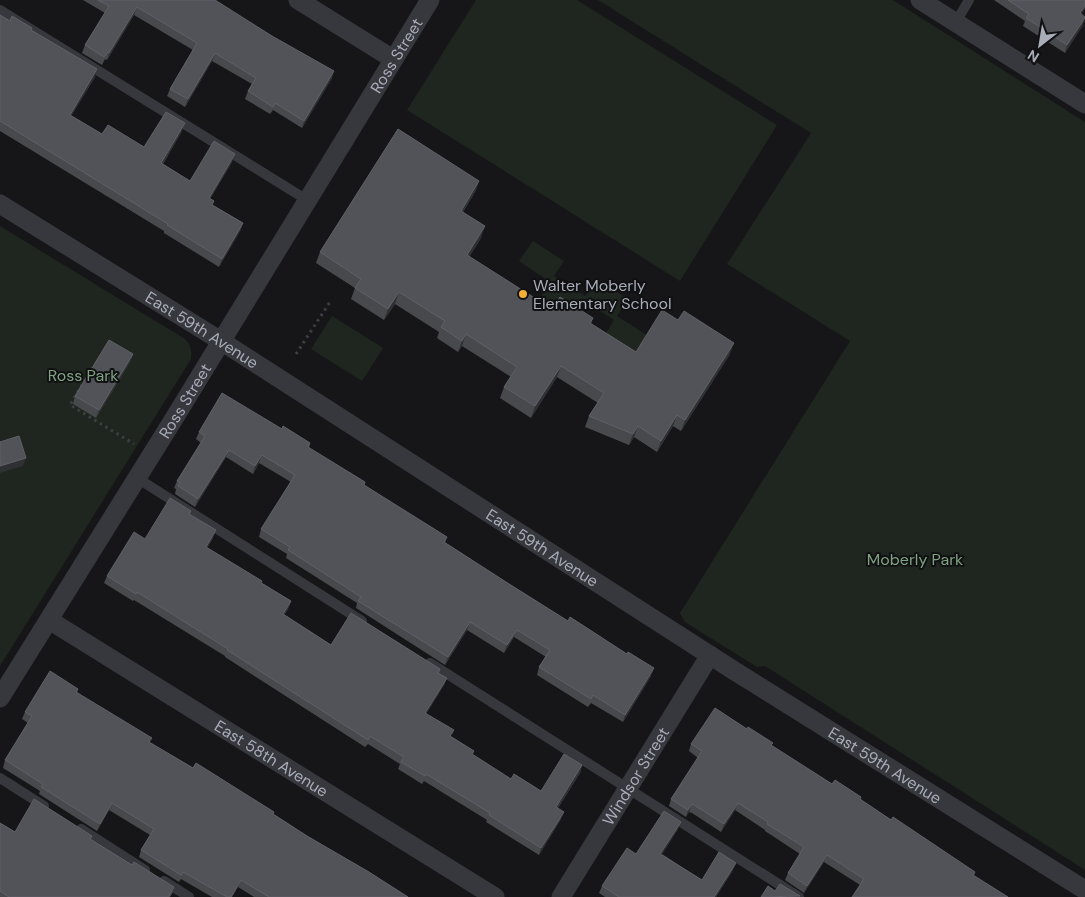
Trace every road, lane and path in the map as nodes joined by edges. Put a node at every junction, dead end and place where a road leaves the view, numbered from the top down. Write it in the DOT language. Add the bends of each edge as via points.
graph roads {
  1 [pos="298,0"];
  2 [pos="430,0"];
  3 [pos="920,0"];
  4 [pos="969,0"];
  5 [pos="0,10"];
  6 [pos="956,22"];
  7 [pos="394,59"];
  8 [pos="1085,104"];
  9 [pos="307,200"];
  10 [pos="0,204"];
  11 [pos="330,302"];
  12 [pos="221,341"];
  13 [pos="296,354"];
  14 [pos="92,368"];
  15 [pos="152,455"];
  16 [pos="137,478"];
  17 [pos="49,620"];
  18 [pos="374,628"];
  19 [pos="710,655"];
  20 [pos="424,659"];
  21 [pos="0,698"];
  22 [pos="0,778"];
  23 [pos="628,789"];
  24 [pos="49,809"];
  25 [pos="74,825"];
  26 [pos="1085,890"];
  27 [pos="189,897"];
  28 [pos="495,897"];
  29 [pos="561,897"];
  30 [pos="799,897"];
  1 -- 7 [label="street"];
  2 -- 7 [label="street, Ross Street"];
  3 -- 6 [label="street"];
  4 -- 6 [label="lane"];
  5 -- 9 [label="lane"];
  6 -- 8 [label="street"];
  7 -- 9 [label="street, Ross Street"];
  9 -- 12 [label="street, Ross Street"];
  10 -- 12 [label="street, East 59th Avenue"];
  11 -- 13 [label="path"];
  12 -- 15 [label="street, Ross Street"];
  12 -- 19 [label="street, East 59th Avenue"];
  14 -- 15 [label="path" via="70,405"];
  15 -- 16 [label="street, Ross Street"];
  16 -- 17 [label="street, Ross Street"];
  16 -- 18 [label="lane"];
  17 -- 21 [label="street, Ross Street"];
  17 -- 28 [label="street, East 58th Avenue"];
  19 -- 23 [label="street, Windsor Street"];
  19 -- 26 [label="street, East 59th Avenue"];
  20 -- 23 [label="lane"];
  22 -- 24 [label="lane"];
  23 -- 29 [label="street, Windsor Street"];
  23 -- 30 [label="lane"];
  25 -- 27 [label="lane"];
}
